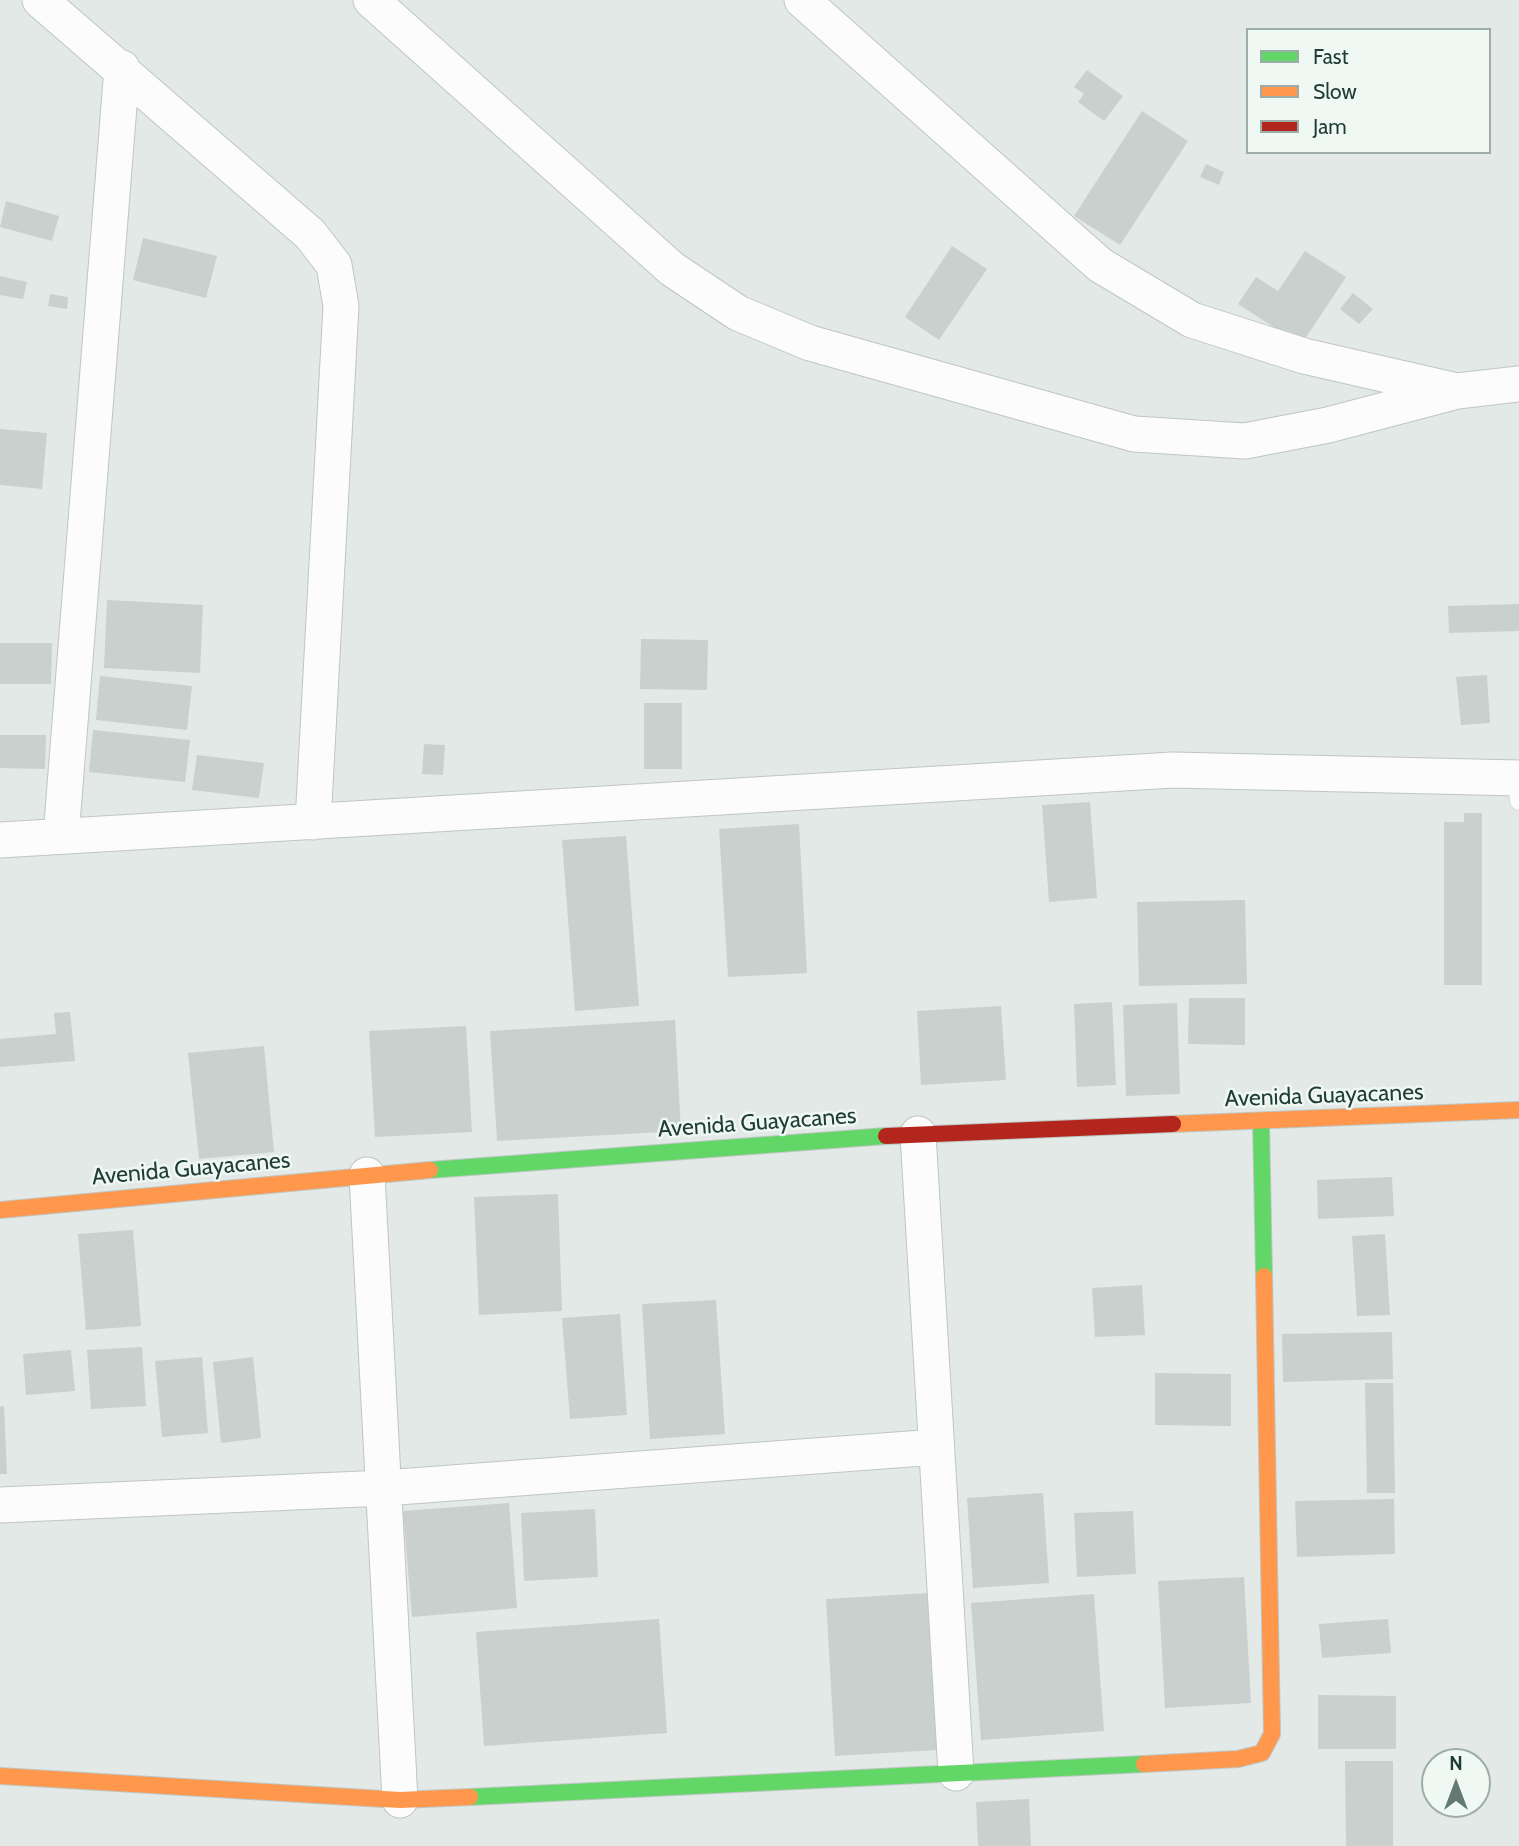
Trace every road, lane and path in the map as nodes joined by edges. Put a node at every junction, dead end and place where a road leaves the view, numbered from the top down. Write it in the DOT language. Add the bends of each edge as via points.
graph roads {
  1 [pos="40,0"];
  2 [pos="371,0"];
  3 [pos="802,0"];
  4 [pos="122,68"];
  5 [pos="1519,384"];
  6 [pos="1457,391"];
  7 [pos="1518,786"];
  8 [pos="313,822"];
  9 [pos="61,836"];
  10 [pos="0,840"];
  11 [pos="1519,1110"];
  12 [pos="1261,1121"];
  13 [pos="918,1134"];
  14 [pos="367,1175"];
  15 [pos="0,1210"];
  16 [pos="936,1447"];
  17 [pos="384,1488"];
  18 [pos="0,1505"];
  19 [pos="956,1773"];
  20 [pos="0,1776"];
  21 [pos="400,1800"];
  1 -- 4 [label="street"];
  2 -- 6 [label="street" via="672,269 738,313 810,343 1134,434 1245,441"];
  3 -- 6 [label="street" via="1100,265 1192,320 1304,356"];
  4 -- 8 [label="street" via="310,234 334,265 341,306"];
  4 -- 9 [label="street"];
  5 -- 6 [label="street"];
  7 -- 8 [label="street" via="1173,770"];
  8 -- 9 [label="street"];
  9 -- 10 [label="street"];
  11 -- 12 [label="street, Avenida Guayacanes"];
  12 -- 13 [label="street, Avenida Guayacanes"];
  12 -- 19 [label="street" via="1272,1734 1262,1753 1238,1759"];
  13 -- 14 [label="street, Avenida Guayacanes"];
  13 -- 16 [label="street"];
  14 -- 15 [label="street, Avenida Guayacanes"];
  14 -- 17 [label="street"];
  16 -- 17 [label="street"];
  16 -- 19 [label="street"];
  17 -- 18 [label="street"];
  17 -- 21 [label="street"];
  19 -- 21 [label="street"];
  20 -- 21 [label="street"];
}
